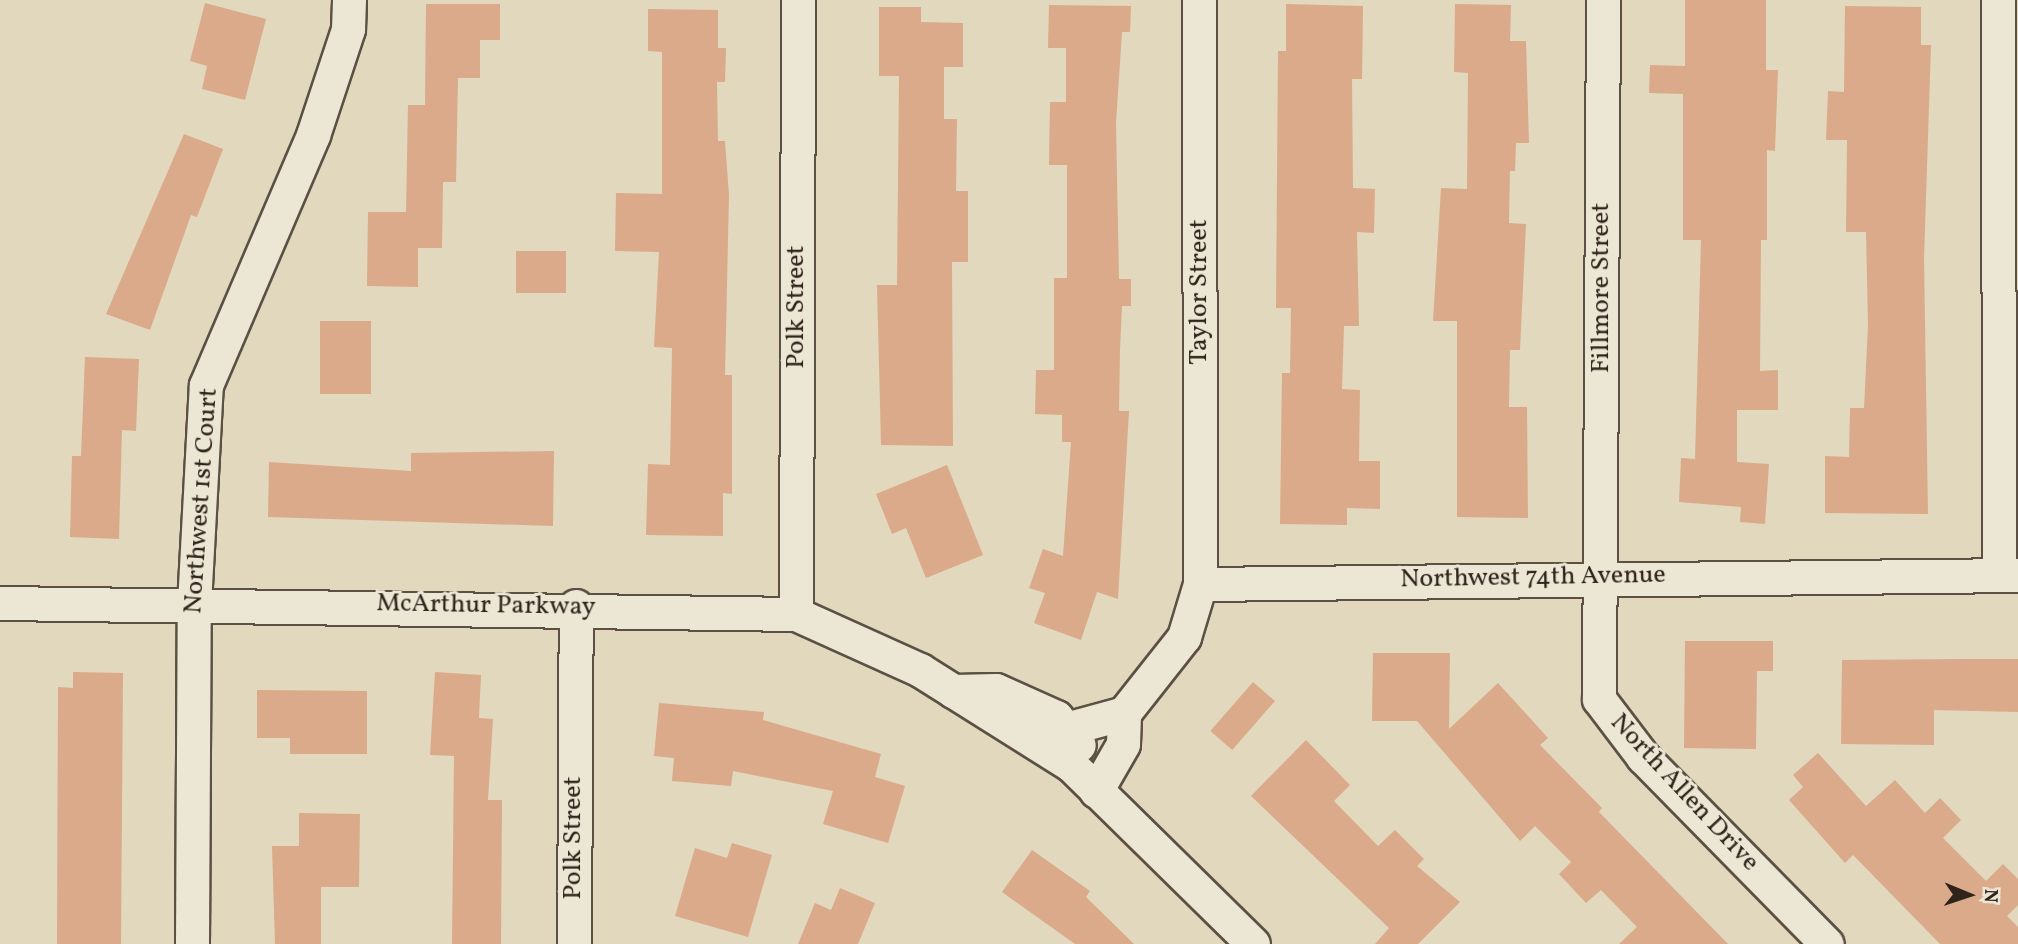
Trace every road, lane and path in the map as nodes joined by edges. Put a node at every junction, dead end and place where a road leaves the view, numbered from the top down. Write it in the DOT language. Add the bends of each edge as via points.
graph roads {
  1 [pos="349,0"];
  2 [pos="798,0"];
  3 [pos="1199,0"];
  4 [pos="1603,0"];
  5 [pos="1998,0"];
  6 [pos="2008,575"];
  7 [pos="1597,576"];
  8 [pos="1200,584"];
  9 [pos="0,603"];
  10 [pos="194,604"];
  11 [pos="576,606"];
  12 [pos="796,614"];
  13 [pos="953,691"];
  14 [pos="1124,713"];
  15 [pos="1066,729"];
  16 [pos="1101,784"];
  17 [pos="192,944"];
  18 [pos="573,944"];
  19 [pos="1254,944"];
  20 [pos="1827,944"];
  1 -- 10 [label="street, Northwest 1st Court" via="348,29 313,135 206,385"];
  2 -- 12 [label="street, Polk Street"];
  3 -- 8 [label="street, Taylor Street"];
  4 -- 7 [label="street, Fillmore Street"];
  5 -- 6 [label="street"];
  6 -- 7 [label="street, Northwest 74th Avenue"];
  7 -- 8 [label="street, Northwest 74th Avenue"];
  7 -- 20 [label="street, North Allen Drive" via="1599,699 1643,757"];
  8 -- 14 [label="street" via="1184,637"];
  9 -- 10 [label="street, McArthur Parkway"];
  10 -- 11 [label="street, McArthur Parkway"];
  10 -- 17 [label="street, Northwest 1st Court"];
  11 -- 12 [label="street, McArthur Parkway"];
  11 -- 18 [label="street, Polk Street"];
  12 -- 13 [label="street, McArthur Parkway"];
  13 -- 15 [label="street, McArthur Parkway" via="996,690 1056,717"];
  13 -- 16 [label="street, McArthur Parkway"];
  14 -- 15 [label="street"];
  14 -- 16 [label="street" via="1123,744"];
  15 -- 16 [label="street, McArthur Parkway"];
  16 -- 19 [label="street, McArthur Parkway" via="1132,825"];
}
